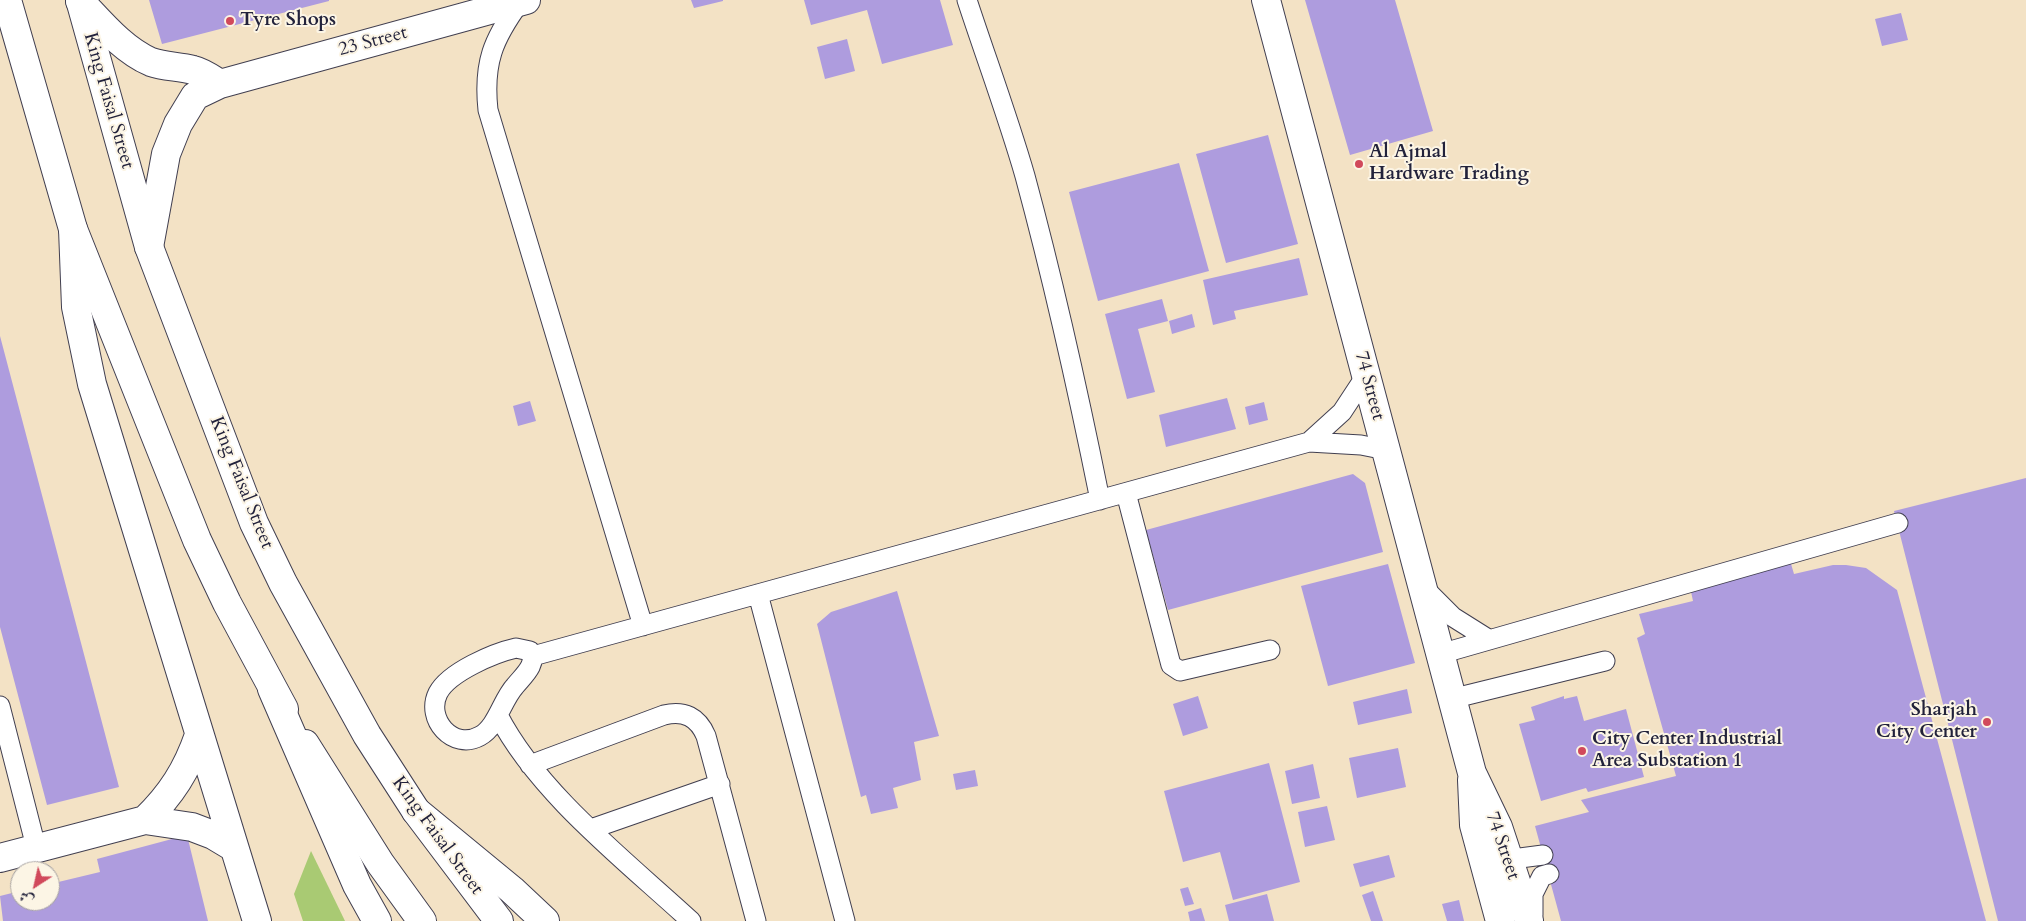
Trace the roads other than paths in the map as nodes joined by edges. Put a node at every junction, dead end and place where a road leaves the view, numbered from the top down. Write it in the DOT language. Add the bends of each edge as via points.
graph roads {
  1 [pos="7,0"];
  2 [pos="967,0"];
  3 [pos="1266,0"];
  4 [pos="80,1"];
  5 [pos="523,1"];
  6 [pos="220,84"];
  7 [pos="73,229"];
  8 [pos="149,247"];
  9 [pos="1367,374"];
  10 [pos="1309,442"];
  11 [pos="1386,450"];
  12 [pos="1126,493"];
  13 [pos="1100,500"];
  14 [pos="1898,523"];
  15 [pos="1423,587"];
  16 [pos="758,594"];
  17 [pos="643,626"];
  18 [pos="1488,639"];
  19 [pos="1270,650"];
  20 [pos="1440,654"];
  21 [pos="533,656"];
  22 [pos="1605,661"];
  23 [pos="272,689"];
  24 [pos="1451,698"];
  25 [pos="0,706"];
  26 [pos="498,715"];
  27 [pos="198,735"];
  28 [pos="530,765"];
  29 [pos="720,784"];
  30 [pos="416,811"];
  31 [pos="146,820"];
  32 [pos="591,829"];
  33 [pos="36,847"];
  34 [pos="234,847"];
  35 [pos="1543,855"];
  36 [pos="0,858"];
  37 [pos="1496,860"];
  38 [pos="1549,874"];
  39 [pos="256,921"];
  40 [pos="377,921"];
  41 [pos="422,921"];
  42 [pos="499,921"];
  43 [pos="545,921"];
  44 [pos="690,921"];
  45 [pos="756,921"];
  46 [pos="845,921"];
  47 [pos="1500,921"];
  48 [pos="1531,921"];
  1 -- 7 [label="main road"];
  2 -- 13 [label="lane" via="1024,174 1042,241 1075,376"];
  3 -- 9 [label="main road, 74 Street"];
  4 -- 6 [label="main road" via="113,35 150,62 193,70"];
  4 -- 8 [label="main road, King Faisal Street"];
  5 -- 6 [label="main road, 23 Street"];
  5 -- 17 [label="lane" via="494,42 488,64 488,110"];
  6 -- 8 [label="main road, 23 Street" via="195,96 178,124 166,154"];
  7 -- 23 [label="main road" via="197,540"];
  7 -- 27 [label="main road" via="76,307 89,374"];
  8 -- 30 [label="main road, King Faisal Street" via="254,523 283,583 363,727"];
  9 -- 10 [label="lane" via="1342,412"];
  9 -- 11 [label="main road, 74 Street"];
  10 -- 11 [label="lane"];
  10 -- 12 [label="lane"];
  11 -- 15 [label="main road, 74 Street"];
  12 -- 13 [label="lane"];
  12 -- 19 [label="lane" via="1171,665 1180,671"];
  13 -- 16 [label="lane"];
  14 -- 18 [label="lane"];
  15 -- 18 [label="lane" via="1453,617"];
  15 -- 20 [label="main road, 74 Street"];
  16 -- 17 [label="lane"];
  16 -- 46 [label="lane"];
  17 -- 21 [label="lane"];
  18 -- 20 [label="lane"];
  20 -- 24 [label="main road, 74 Street"];
  21 -- 26 [label="lane" via="532,663 511,690"];
  21 -- 26 [label="lane" via="530,651 516,648 481,660 444,686 434,704 436,718 443,730 454,738 468,740 481,736"];
  22 -- 24 [label="lane"];
  23 -- 40 [label="main road" via="357,884"];
  23 -- 41 [label="main road" via="380,863"];
  24 -- 37 [label="main road, 74 Street" via="1472,773 1472,817"];
  25 -- 33 [label="lane"];
  26 -- 28 [label="lane"];
  27 -- 31 [label="main road" via="191,760 179,782"];
  27 -- 34 [label="main road"];
  28 -- 29 [label="lane" via="664,716 685,714 702,726"];
  28 -- 32 [label="lane"];
  29 -- 32 [label="lane"];
  29 -- 45 [label="lane"];
  30 -- 42 [label="main road, King Faisal Street"];
  30 -- 43 [label="main road"];
  31 -- 33 [label="main road"];
  31 -- 34 [label="main road" via="192,827"];
  32 -- 44 [label="lane"];
  33 -- 36 [label="main road"];
  34 -- 39 [label="main road"];
  35 -- 37 [label="lane"];
  37 -- 47 [label="main road, 74 Street"];
  37 -- 48 [label="main road, 74 Street"];
  38 -- 48 [label="lane" via="1542,876 1534,887"];
}
